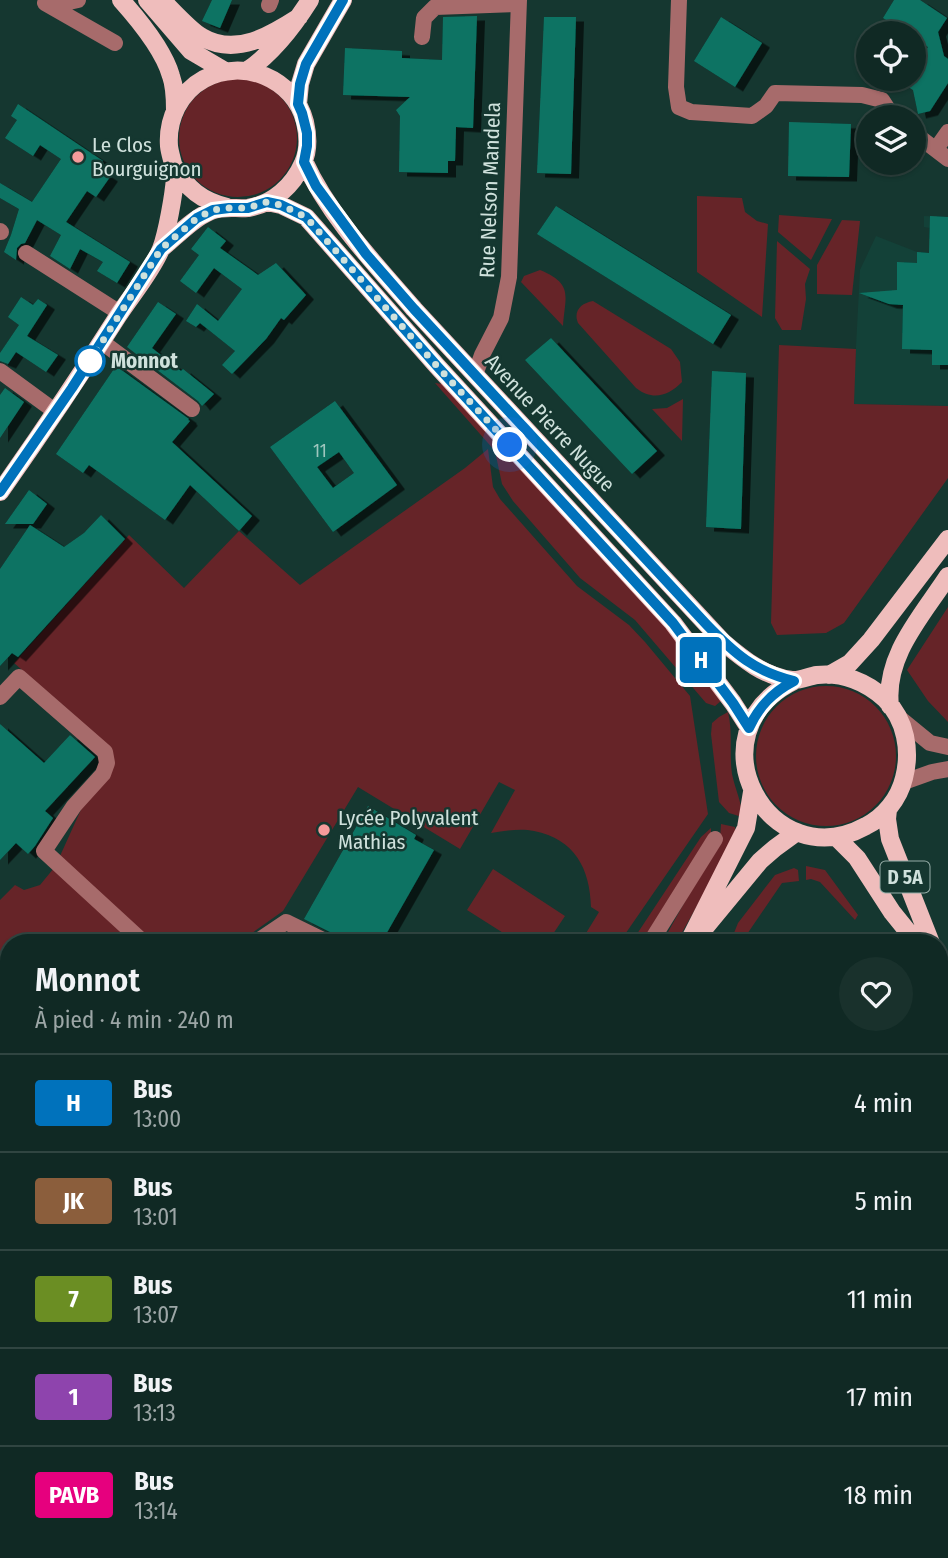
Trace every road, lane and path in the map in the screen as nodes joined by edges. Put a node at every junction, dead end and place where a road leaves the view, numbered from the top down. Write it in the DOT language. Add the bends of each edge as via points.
graph roads {
  1 [pos="78,0"];
  2 [pos="121,0"];
  3 [pos="147,0"];
  4 [pos="162,0"];
  5 [pos="310,0"];
  6 [pos="343,0"];
  7 [pos="678,0"];
  8 [pos="42,1"];
  9 [pos="519,2"];
  10 [pos="299,17"];
  11 [pos="422,37"];
  12 [pos="115,43"];
  13 [pos="248,70"];
  14 [pos="225,71"];
  15 [pos="298,104"];
  16 [pos="885,105"];
  17 [pos="175,110"];
  18 [pos="948,132"];
  19 [pos="926,142"];
  20 [pos="942,154"];
  21 [pos="304,162"];
  22 [pos="174,166"];
  23 [pos="267,202"];
  24 [pos="229,208"];
  25 [pos="161,249"];
  26 [pos="26,253"];
  27 [pos="121,313"];
  28 [pos="102,342"];
  29 [pos="0,371"];
  30 [pos="475,375"];
  31 [pos="192,409"];
  32 [pos="55,412"];
  33 [pos="0,492"];
  34 [pos="948,539"];
  35 [pos="948,576"];
  36 [pos="829,675"];
  37 [pos="794,681"];
  38 [pos="0,697"];
  39 [pos="894,711"];
  40 [pos="749,728"];
  41 [pos="948,747"];
  42 [pos="948,769"];
  43 [pos="904,782"];
  44 [pos="752,792"];
  45 [pos="888,809"];
  46 [pos="797,832"];
  47 [pos="836,837"];
  48 [pos="715,839"];
  49 [pos="134,934"];
  50 [pos="268,934"];
  51 [pos="311,934"];
  52 [pos="656,934"];
  53 [pos="694,934"];
  54 [pos="698,934"];
  55 [pos="910,934"];
  56 [pos="927,934"];
  1 -- 8 [label="street" via="60,5"];
  2 -- 17 [label="main road" via="168,66"];
  3 -- 14 [label="main road" via="191,51"];
  4 -- 10 [label="main road" via="202,37 225,44 254,42"];
  5 -- 10 [label="main road"];
  6 -- 15 [label="main road" via="306,64"];
  7 -- 16 [label="street" via="679,107 751,116 775,93 862,95"];
  8 -- 12 [label="street"];
  9 -- 11 [label="street" via="435,7 424,18"];
  9 -- 30 [label="street, Rue Nelson Mandela" via="509,277 501,318"];
  10 -- 13 [label="main road" via="271,53"];
  13 -- 14 [label="main road"];
  13 -- 15 [label="main road" via="281,85"];
  14 -- 17 [label="main road" via="201,80"];
  15 -- 21 [label="main road" via="307,133"];
  17 -- 22 [label="main road" via="169,147"];
  18 -- 20 [label="street"];
  19 -- 20 [label="street"];
  21 -- 23 [label="main road" via="283,192"];
  21 -- 30 [label="main road, Avenue Pierre Nugue" via="320,193 366,254"];
  22 -- 24 [label="main road" via="196,194"];
  22 -- 25 [label="main road"];
  23 -- 24 [label="main road"];
  23 -- 40 [label="main road, Avenue Pierre Nugue" via="306,217 673,623"];
  24 -- 25 [label="main road" via="197,218"];
  25 -- 27 [label="main road"];
  26 -- 27 [label="street"];
  27 -- 28 [label="main road"];
  28 -- 31 [label="street"];
  28 -- 32 [label="main road"];
  29 -- 32 [label="street"];
  30 -- 37 [label="main road, Avenue Pierre Nugue" via="723,642 761,671"];
  32 -- 33 [label="main road"];
  34 -- 36 [label="main road" via="871,640 850,663"];
  35 -- 39 [label="main road" via="894,663 889,693"];
  36 -- 37 [label="main road, Avenue Pierre Nugue"];
  36 -- 39 [label="main road, Avenue Pierre Nugue" via="868,686"];
  37 -- 40 [label="main road, Avenue Pierre Nugue" via="762,705"];
  38 -- 49 [label="street" via="19,677 105,752 103,774 74,806 44,851"];
  39 -- 41 [label="street, Avenue Pierre Nugue" via="930,743"];
  39 -- 43 [label="main road, Avenue Pierre Nugue" via="908,752"];
  40 -- 44 [label="main road, Avenue Pierre Nugue" via="744,760"];
  42 -- 43 [label="street"];
  43 -- 45 [label="main road, Avenue Pierre Nugue"];
  44 -- 46 [label="main road, Avenue Pierre Nugue" via="771,816"];
  44 -- 53 [label="main road" via="747,828"];
  45 -- 47 [label="main road, Avenue Pierre Nugue" via="856,832"];
  45 -- 56 [label="main road, D 5A" via="890,839"];
  46 -- 47 [label="main road, Avenue Pierre Nugue"];
  46 -- 54 [label="main road" via="760,861"];
  47 -- 55 [label="main road, D 5A" via="857,858"];
  48 -- 52 [label="street"];
  50 -- 51 [label="street" via="286,922"];
}
